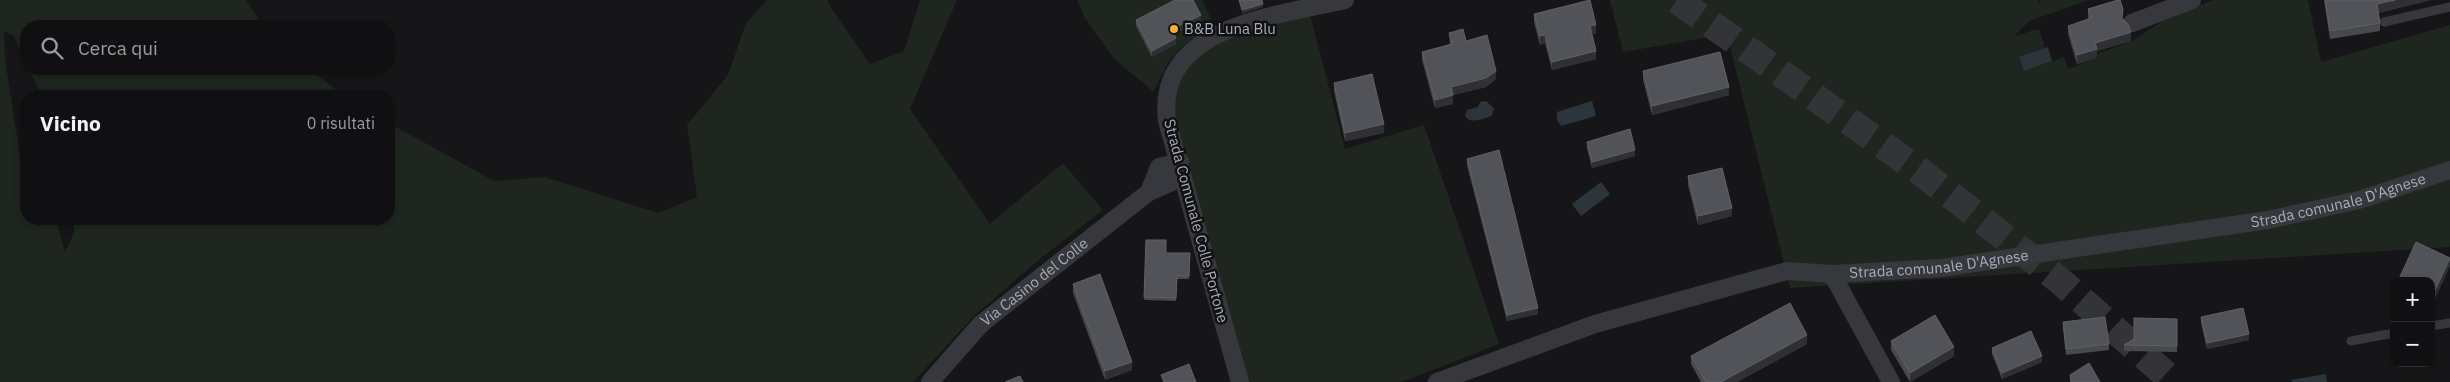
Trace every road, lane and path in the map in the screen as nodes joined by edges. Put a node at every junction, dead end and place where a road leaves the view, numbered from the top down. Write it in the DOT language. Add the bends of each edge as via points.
graph roads {
  1 [pos="1345,0"];
  2 [pos="2192,0"];
  3 [pos="2450,7"];
  4 [pos="2384,22"];
  5 [pos="2132,24"];
  6 [pos="1180,162"];
  7 [pos="2450,170"];
  8 [pos="1832,274"];
  9 [pos="2450,323"];
  10 [pos="2435,325"];
  11 [pos="2390,334"];
  12 [pos="2351,341"];
  13 [pos="930,382"];
  14 [pos="1240,382"];
  15 [pos="1437,382"];
  16 [pos="1891,382"];
  1 -- 6 [label="street, Strada Comunale Colle Portone" via="1228,29 1189,52 1173,72 1165,103"];
  2 -- 5 [label="street"];
  3 -- 4 [label="lane"];
  6 -- 13 [label="street, Via Casino del Colle" via="1158,166 1149,192 981,324"];
  6 -- 14 [label="street, Strada Comunale Colle Portone"];
  7 -- 8 [label="street, Strada comunale D'Agnese" via="2359,200 2268,220 1941,268"];
  8 -- 15 [label="street, Strada comunale D'Agnese" via="1787,271 1768,276 1595,324"];
  8 -- 16 [label="street"];
  9 -- 10 [label="lane"];
  11 -- 12 [label="lane"];
}
